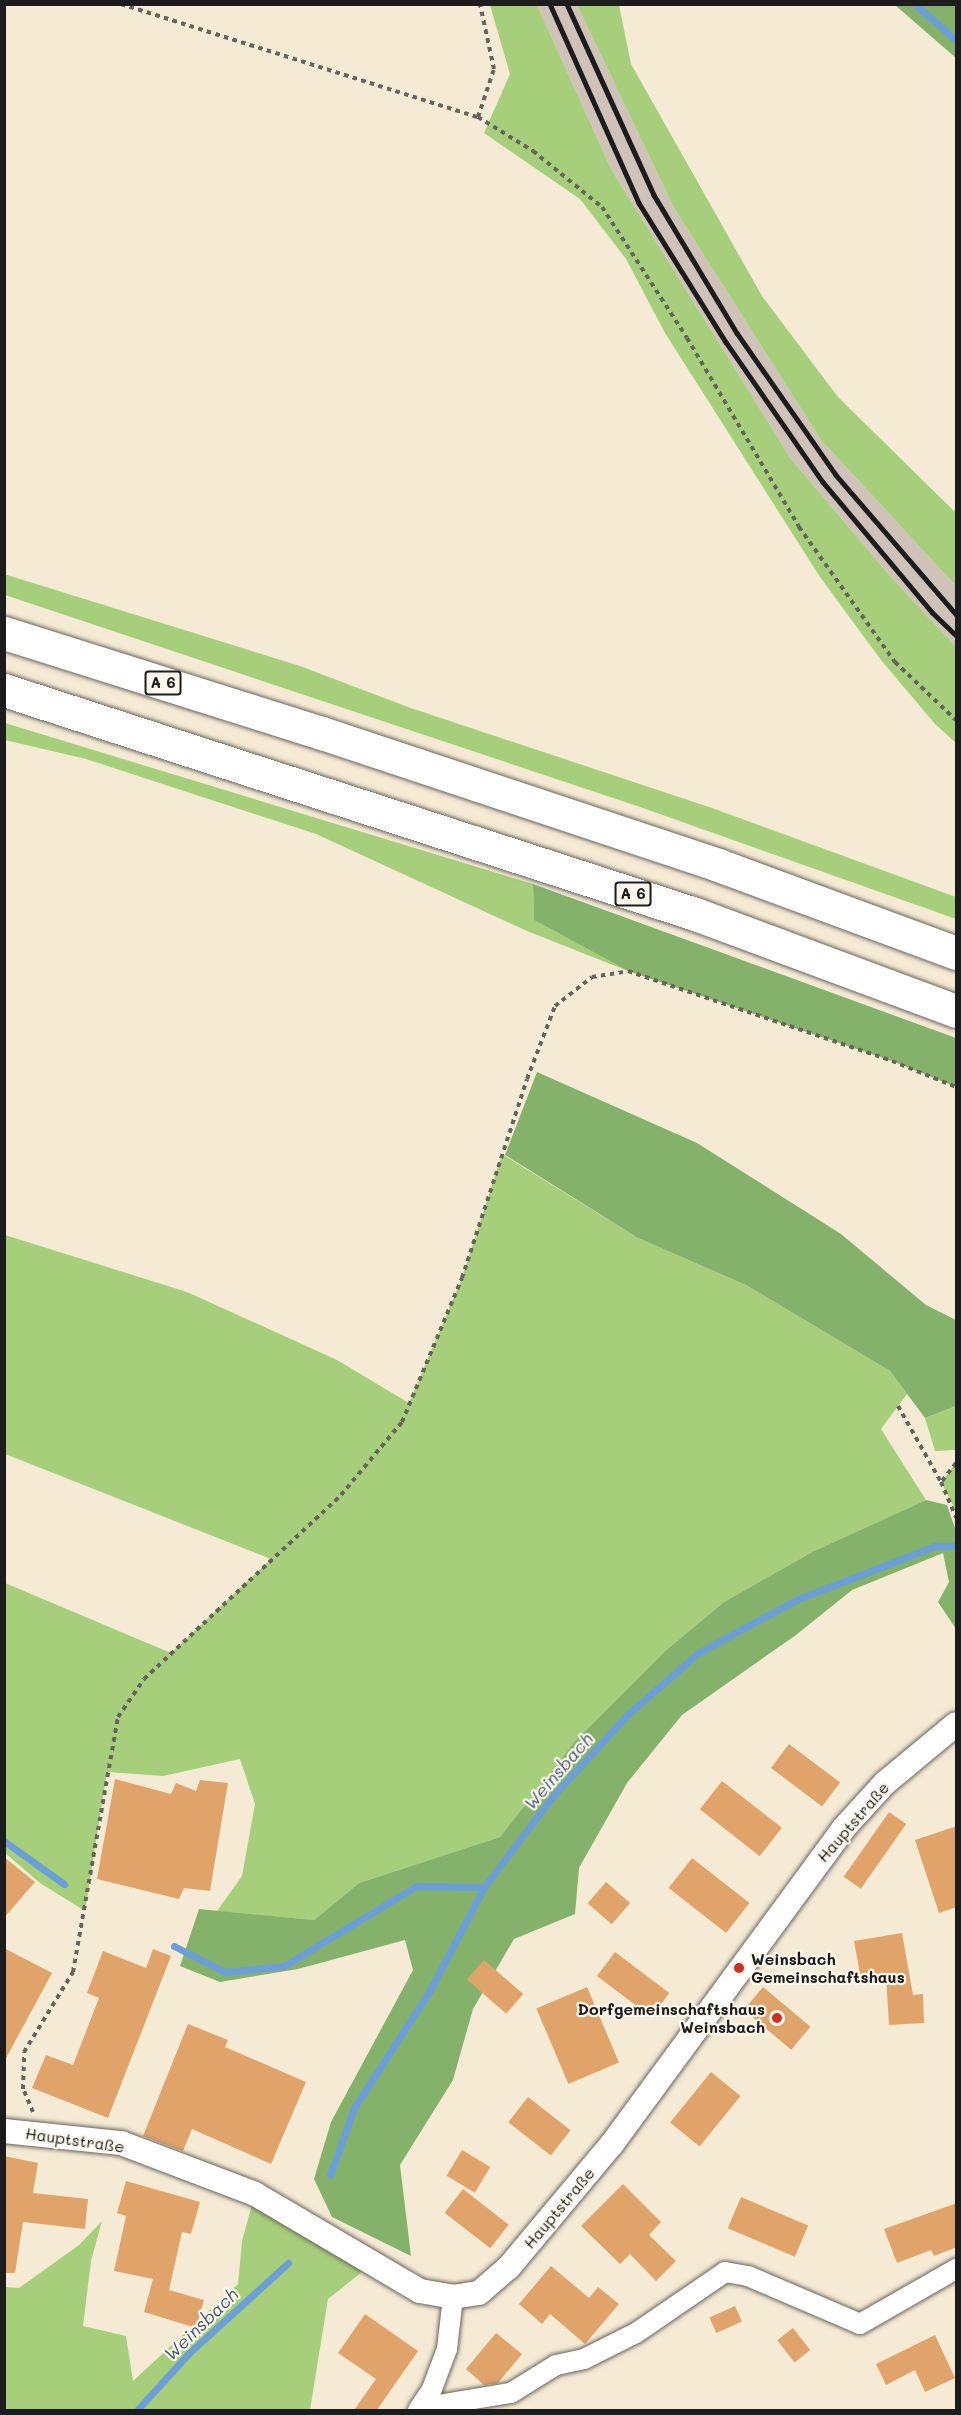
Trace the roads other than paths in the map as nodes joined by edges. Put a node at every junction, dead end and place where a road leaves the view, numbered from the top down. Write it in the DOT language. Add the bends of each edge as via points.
graph roads {
  1 [pos="4,633"];
  2 [pos="4,690"];
  3 [pos="957,953"];
  4 [pos="957,1011"];
  5 [pos="957,1724"];
  6 [pos="4,2131"];
  7 [pos="957,2269"];
  8 [pos="453,2297"];
  9 [pos="419,2409"];
  1 -- 3 [label="highway, A 6" via="322,733 684,854"];
  2 -- 4 [label="highway, A 6" via="698,915"];
  5 -- 8 [label="street, Hauptstraße" via="885,1783 843,1829 612,2144 509,2268 479,2293"];
  6 -- 8 [label="street, Hauptstraße" via="121,2143 255,2194 420,2291"];
  7 -- 9 [label="street" via="860,2324 748,2276 725,2272 636,2333 584,2359 556,2365 511,2393"];
  8 -- 9 [label="street" via="447,2349"];
}
